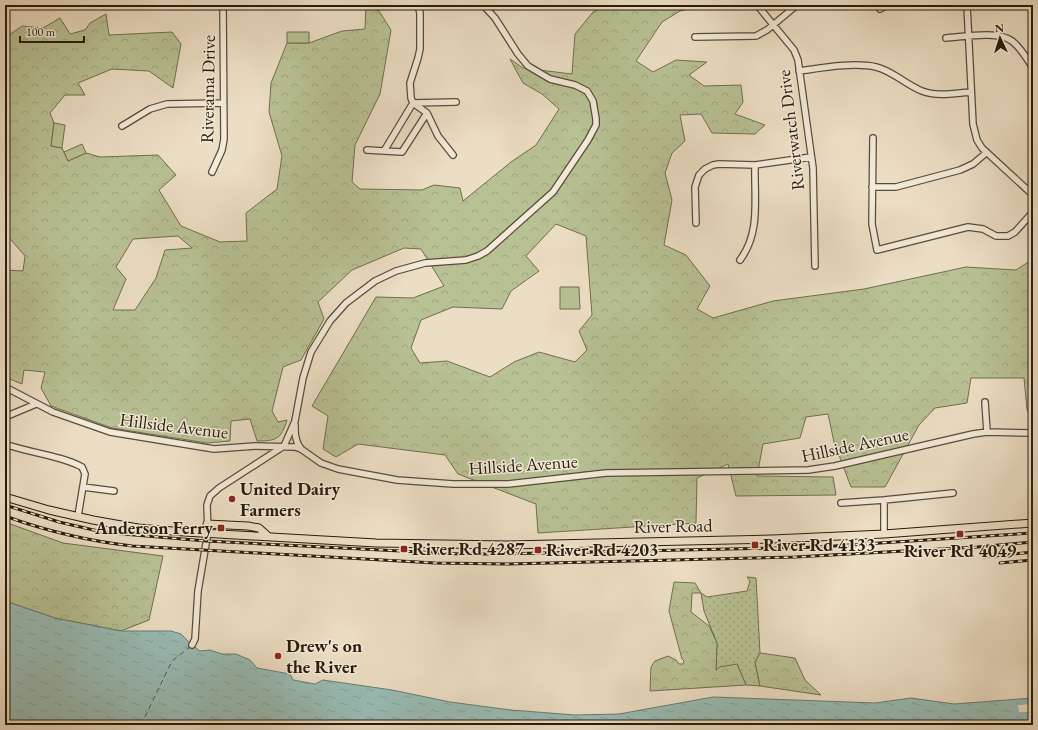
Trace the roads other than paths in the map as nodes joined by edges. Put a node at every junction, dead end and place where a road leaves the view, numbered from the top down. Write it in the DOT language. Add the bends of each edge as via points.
graph roads {
  1 [pos="223,5"];
  2 [pos="418,5"];
  3 [pos="483,5"];
  4 [pos="757,5"];
  5 [pos="797,5"];
  6 [pos="887,5"];
  7 [pos="967,5"];
  8 [pos="880,9"];
  9 [pos="773,25"];
  10 [pos="968,36"];
  11 [pos="695,37"];
  12 [pos="946,38"];
  13 [pos="1033,68"];
  14 [pos="799,71"];
  15 [pos="971,92"];
  16 [pos="223,102"];
  17 [pos="456,102"];
  18 [pos="413,103"];
  19 [pos="427,113"];
  20 [pos="122,126"];
  21 [pos="874,138"];
  22 [pos="367,150"];
  23 [pos="384,151"];
  24 [pos="986,153"];
  25 [pos="453,155"];
  26 [pos="812,157"];
  27 [pos="755,165"];
  28 [pos="212,172"];
  29 [pos="872,187"];
  30 [pos="1033,195"];
  31 [pos="1033,212"];
  32 [pos="696,223"];
  33 [pos="740,260"];
  34 [pos="815,266"];
  35 [pos="5,386"];
  36 [pos="985,402"];
  37 [pos="36,404"];
  38 [pos="5,417"];
  39 [pos="295,421"];
  40 [pos="987,432"];
  41 [pos="1033,433"];
  42 [pos="5,444"];
  43 [pos="263,446"];
  44 [pos="284,446"];
  45 [pos="301,449"];
  46 [pos="267,457"];
  47 [pos="83,487"];
  48 [pos="114,491"];
  49 [pos="953,493"];
  50 [pos="5,497"];
  51 [pos="884,500"];
  52 [pos="841,503"];
  53 [pos="78,516"];
  54 [pos="1033,523"];
  55 [pos="207,524"];
  56 [pos="208,532"];
  57 [pos="884,534"];
  58 [pos="269,536"];
  59 [pos="192,645"];
  1 -- 16 [label="street, Riverama Drive"];
  2 -- 18 [label="street" via="420,49 410,87"];
  3 -- 39 [label="street" via="528,66 550,79 575,84 587,91 595,107 596,125 553,192 487,251 466,260 425,263 396,271 374,281 346,303 323,331 312,352 303,378"];
  4 -- 9 [label="street, Riverwatch Drive"];
  5 -- 9 [label="street"];
  6 -- 8 [label="street"];
  7 -- 10 [label="street"];
  9 -- 11 [label="street" via="762,33 750,37"];
  9 -- 14 [label="street, Riverwatch Drive" via="794,50"];
  10 -- 12 [label="street"];
  10 -- 13 [label="street" via="998,35 1008,38"];
  10 -- 15 [label="street"];
  14 -- 15 [label="street" via="836,66 872,66 930,93"];
  14 -- 26 [label="street, Riverwatch Drive"];
  15 -- 24 [label="street" via="974,134"];
  16 -- 20 [label="street" via="167,104 150,109"];
  16 -- 28 [label="street, Riverama Drive" via="223,145"];
  17 -- 18 [label="street"];
  18 -- 19 [label="street"];
  18 -- 23 [label="street"];
  19 -- 23 [label="street" via="402,152"];
  19 -- 25 [label="street" via="438,136"];
  21 -- 29 [label="street"];
  22 -- 23 [label="street"];
  24 -- 29 [label="street" via="973,164 960,170 896,187"];
  24 -- 30 [label="street"];
  26 -- 27 [label="street"];
  26 -- 34 [label="street, Riverwatch Drive"];
  27 -- 32 [label="street" via="719,164 702,172 695,187"];
  27 -- 33 [label="street" via="753,232"];
  29 -- 31 [label="street" via="872,230 877,250 968,227 978,228 1000,237 1008,236"];
  35 -- 37 [label="street, Hillside Avenue"];
  36 -- 40 [label="street"];
  37 -- 38 [label="street"];
  37 -- 43 [label="street, Hillside Avenue" via="110,432 214,449"];
  39 -- 44 [label="street"];
  39 -- 45 [label="street" via="295,436"];
  40 -- 41 [label="street, Hillside Avenue"];
  40 -- 45 [label="street, Hillside Avenue" via="821,469 606,473 508,484 397,480 328,466"];
  42 -- 47 [label="street" via="82,467 85,472"];
  43 -- 44 [label="street, Hillside Avenue"];
  43 -- 46 [label="street"];
  44 -- 45 [label="street, Hillside Avenue"];
  44 -- 46 [label="street"];
  46 -- 55 [label="street" via="213,493 207,505"];
  47 -- 48 [label="street"];
  47 -- 53 [label="street"];
  49 -- 51 [label="street"];
  50 -- 53 [label="main road, River Road"];
  51 -- 52 [label="street"];
  51 -- 57 [label="street"];
  53 -- 56 [label="main road, River Road" via="138,528"];
  54 -- 57 [label="main road, River Road"];
  55 -- 56 [label="street"];
  55 -- 58 [label="main road" via="259,528"];
  56 -- 58 [label="main road, River Road"];
  56 -- 59 [label="street" via="198,591 195,640"];
  57 -- 58 [label="main road, River Road" via="507,545 376,543"];
}
